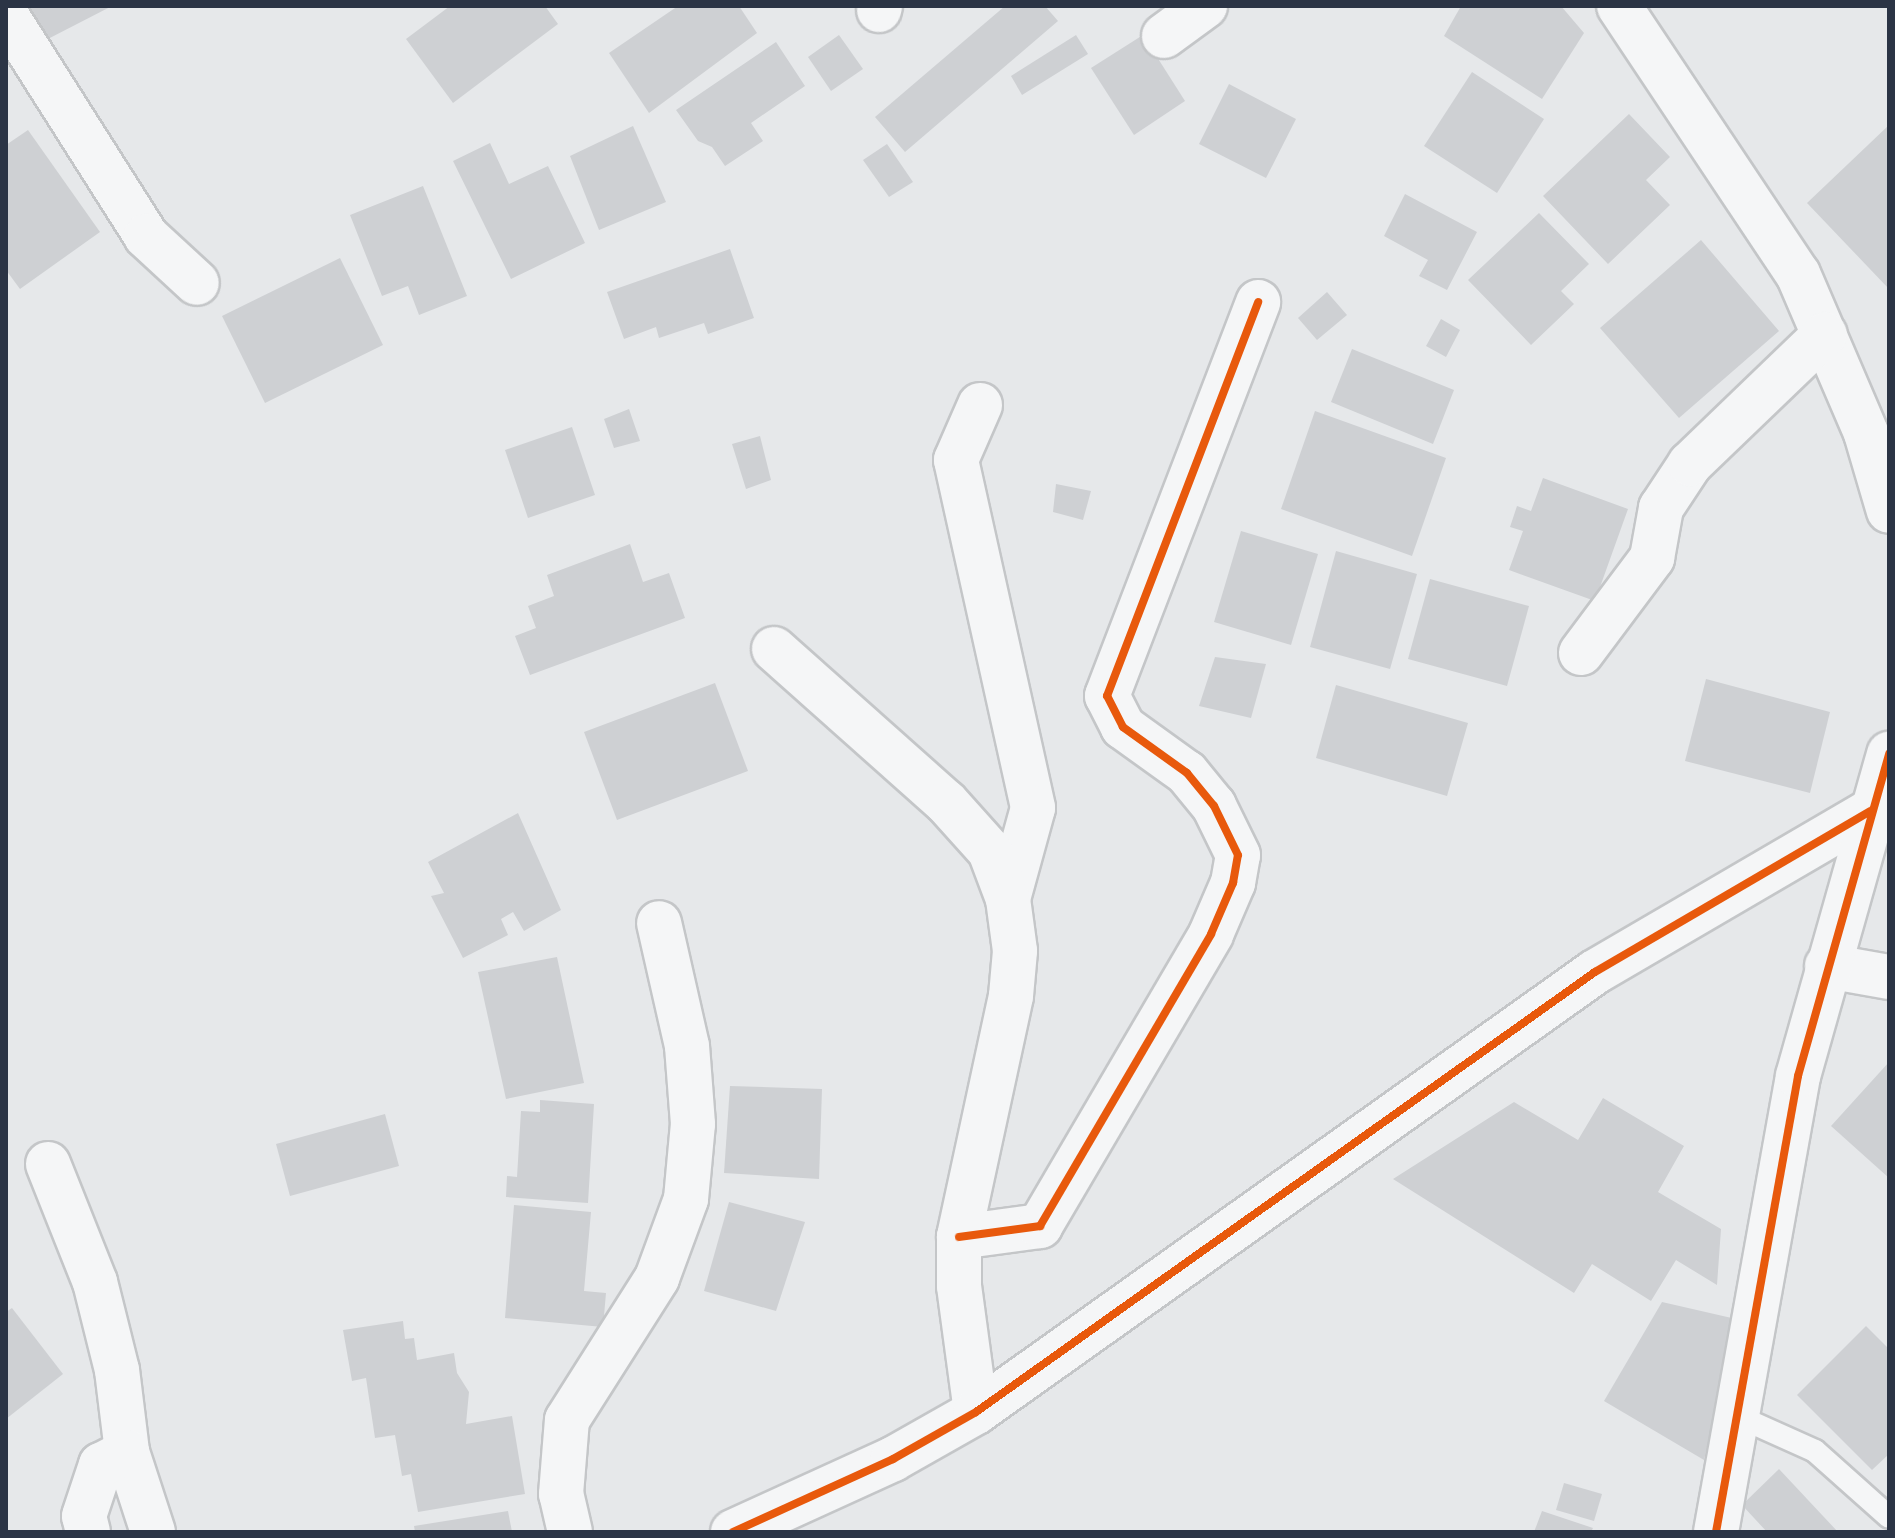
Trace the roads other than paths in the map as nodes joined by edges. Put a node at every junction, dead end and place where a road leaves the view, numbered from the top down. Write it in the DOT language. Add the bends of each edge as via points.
graph roads {
  1 [pos="1205,6"];
  2 [pos="1619,6"];
  3 [pos="6,15"];
  4 [pos="1164,36"];
  5 [pos="197,283"];
  6 [pos="1258,302"];
  7 [pos="1825,334"];
  8 [pos="980,405"];
  9 [pos="1889,511"];
  10 [pos="774,649"];
  11 [pos="1581,653"];
  12 [pos="1889,754"];
  13 [pos="1870,811"];
  14 [pos="1008,899"];
  15 [pos="659,923"];
  16 [pos="1827,966"];
  17 [pos="1889,977"];
  18 [pos="48,1164"];
  19 [pos="959,1237"];
  20 [pos="976,1412"];
  21 [pos="1735,1415"];
  22 [pos="127,1452"];
  23 [pos="1889,1517"];
  24 [pos="88,1532"];
  25 [pos="153,1532"];
  26 [pos="570,1532"];
  27 [pos="733,1532"];
  28 [pos="1716,1532"];
  1 -- 4 [label="street"];
  2 -- 7 [label="street" via="1759,210 1798,274"];
  3 -- 5 [label="street" via="146,236"];
  6 -- 19 [label="street" via="1107,696 1123,727 1187,773 1214,806 1238,855 1233,883 1211,934 1040,1226"];
  7 -- 9 [label="street" via="1866,433"];
  7 -- 11 [label="street" via="1690,464 1661,508 1652,558"];
  8 -- 14 [label="street" via="956,460 1033,808"];
  10 -- 14 [label="street" via="946,802 990,851"];
  12 -- 13 [label="street"];
  13 -- 16 [label="street"];
  13 -- 20 [label="street" via="1595,972"];
  14 -- 19 [label="street" via="1015,951 1011,996"];
  15 -- 26 [label="street" via="687,1046 693,1124 686,1199 657,1278 567,1420 561,1494"];
  16 -- 17 [label="street"];
  16 -- 21 [label="street" via="1798,1076"];
  18 -- 22 [label="street" via="95,1282 117,1370"];
  19 -- 20 [label="street" via="959,1286"];
  20 -- 27 [label="street" via="893,1459"];
  21 -- 23 [label="lane" via="1815,1451"];
  21 -- 28 [label="street"];
  22 -- 24 [label="street" via="101,1465 84,1516"];
  22 -- 25 [label="street"];
}
